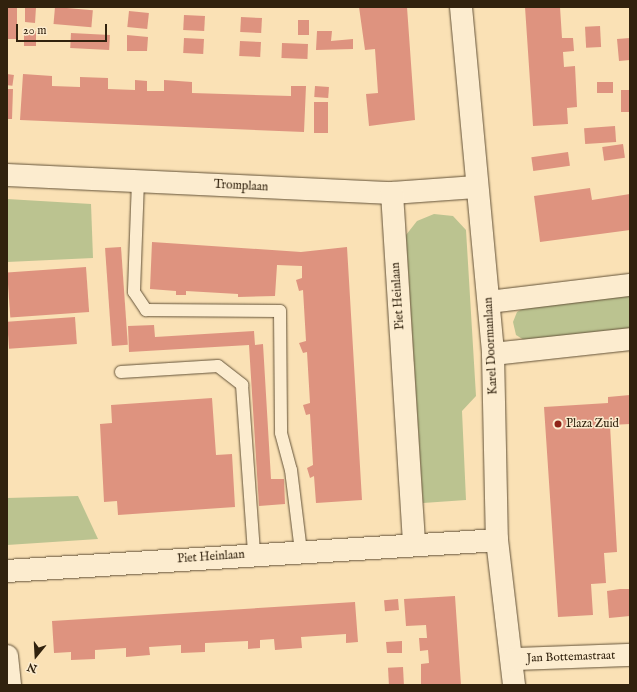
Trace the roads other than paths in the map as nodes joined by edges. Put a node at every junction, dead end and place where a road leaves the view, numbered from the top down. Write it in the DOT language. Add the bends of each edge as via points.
graph roads {
  1 [pos="461,7"];
  2 [pos="7,175"];
  3 [pos="138,181"];
  4 [pos="476,187"];
  5 [pos="392,192"];
  6 [pos="630,285"];
  7 [pos="489,302"];
  8 [pos="630,339"];
  9 [pos="493,354"];
  10 [pos="121,372"];
  11 [pos="497,540"];
  12 [pos="414,543"];
  13 [pos="301,551"];
  14 [pos="254,554"];
  15 [pos="7,571"];
  16 [pos="630,655"];
  17 [pos="7,656"];
  18 [pos="513,659"];
  19 [pos="10,685"];
  20 [pos="514,685"];
  1 -- 4 [label="street, Karel Doormanlaan"];
  2 -- 3 [label="street, Tromplaan"];
  3 -- 5 [label="street, Tromplaan"];
  3 -- 13 [label="lane" via="134,292 146,310 280,311 281,433 291,470"];
  4 -- 5 [label="street, Tromplaan"];
  4 -- 7 [label="street, Karel Doormanlaan"];
  5 -- 12 [label="street, Piet Heinlaan"];
  6 -- 7 [label="street"];
  7 -- 9 [label="street, Karel Doormanlaan"];
  8 -- 9 [label="street"];
  9 -- 11 [label="street, Karel Doormanlaan"];
  10 -- 14 [label="lane" via="218,366 242,385"];
  11 -- 12 [label="street, Piet Heinlaan"];
  11 -- 18 [label="street, Karel Doormanlaan"];
  12 -- 13 [label="street, Piet Heinlaan"];
  13 -- 14 [label="street, Piet Heinlaan"];
  14 -- 15 [label="street, Piet Heinlaan"];
  16 -- 18 [label="street, Jan Bottemastraat"];
  17 -- 19 [label="street"];
  18 -- 20 [label="street, Karel Doormanlaan"];
}
